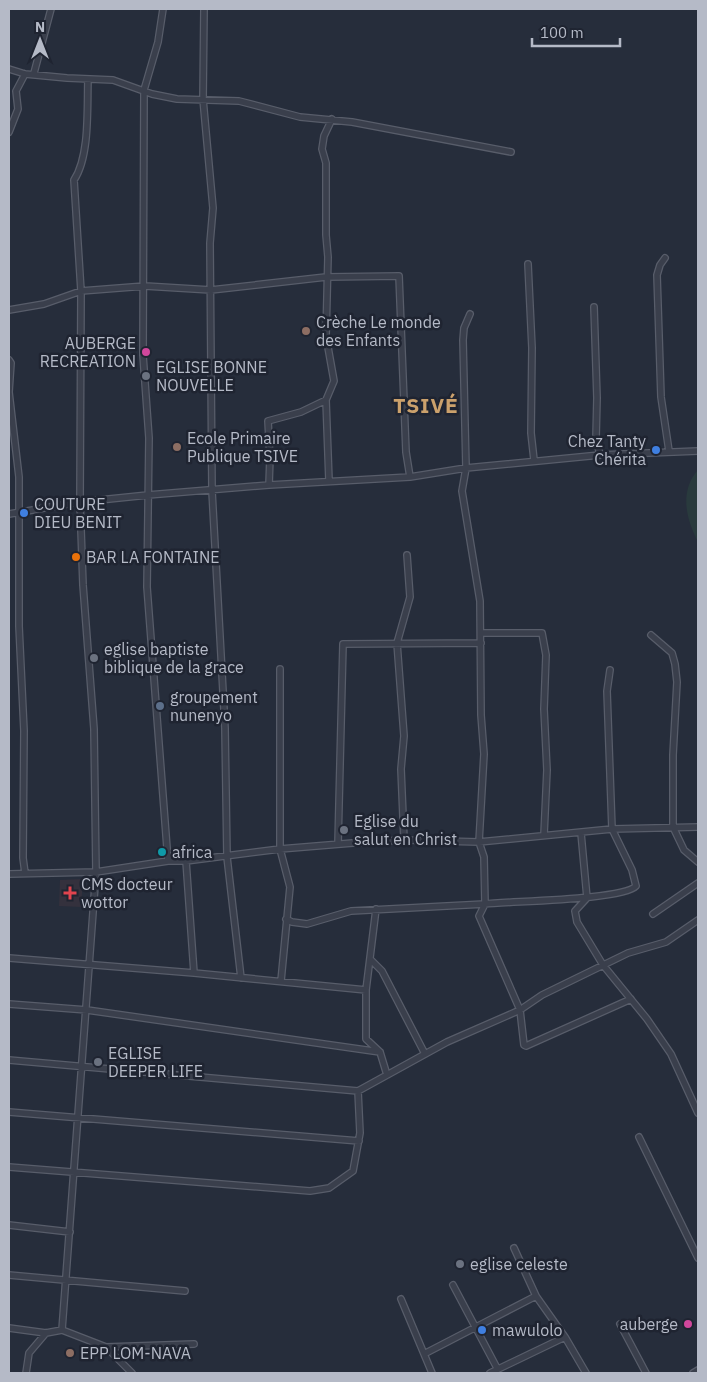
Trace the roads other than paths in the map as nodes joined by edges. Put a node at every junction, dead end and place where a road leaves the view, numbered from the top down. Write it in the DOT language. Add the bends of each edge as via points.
graph roads {
  1 [pos="51,9"];
  2 [pos="163,9"];
  3 [pos="204,9"];
  4 [pos="9,69"];
  5 [pos="34,73"];
  6 [pos="25,74"];
  7 [pos="88,79"];
  8 [pos="144,90"];
  9 [pos="203,99"];
  10 [pos="332,119"];
  11 [pos="9,132"];
  12 [pos="511,152"];
  13 [pos="665,258"];
  14 [pos="528,264"];
  15 [pos="326,277"];
  16 [pos="145,286"];
  17 [pos="211,290"];
  18 [pos="81,291"];
  19 [pos="594,307"];
  20 [pos="9,310"];
  21 [pos="470,314"];
  22 [pos="9,360"];
  23 [pos="326,400"];
  24 [pos="698,451"];
  25 [pos="669,452"];
  26 [pos="600,454"];
  27 [pos="534,460"];
  28 [pos="466,468"];
  29 [pos="410,477"];
  30 [pos="329,481"];
  31 [pos="269,485"];
  32 [pos="212,491"];
  33 [pos="148,495"];
  34 [pos="80,502"];
  35 [pos="9,514"];
  36 [pos="20,514"];
  37 [pos="407,555"];
  38 [pos="481,634"];
  39 [pos="651,635"];
  40 [pos="397,643"];
  41 [pos="481,643"];
  42 [pos="280,670"];
  43 [pos="610,670"];
  44 [pos="673,827"];
  45 [pos="698,827"];
  46 [pos="612,829"];
  47 [pos="581,833"];
  48 [pos="544,835"];
  49 [pos="404,840"];
  50 [pos="479,842"];
  51 [pos="338,844"];
  52 [pos="280,849"];
  53 [pos="227,857"];
  54 [pos="168,861"];
  55 [pos="186,862"];
  56 [pos="698,862"];
  57 [pos="96,872"];
  58 [pos="25,873"];
  59 [pos="9,874"];
  60 [pos="698,884"];
  61 [pos="587,898"];
  62 [pos="485,904"];
  63 [pos="376,909"];
  64 [pos="653,914"];
  65 [pos="286,919"];
  66 [pos="698,920"];
  67 [pos="9,958"];
  68 [pos="370,959"];
  69 [pos="603,965"];
  70 [pos="90,966"];
  71 [pos="194,973"];
  72 [pos="241,978"];
  73 [pos="280,982"];
  74 [pos="366,990"];
  75 [pos="631,999"];
  76 [pos="9,1004"];
  77 [pos="87,1010"];
  78 [pos="520,1010"];
  79 [pos="380,1052"];
  80 [pos="425,1054"];
  81 [pos="9,1060"];
  82 [pos="82,1066"];
  83 [pos="387,1075"];
  84 [pos="358,1091"];
  85 [pos="9,1112"];
  86 [pos="698,1113"];
  87 [pos="79,1118"];
  88 [pos="639,1137"];
  89 [pos="359,1141"];
  90 [pos="9,1166"];
  91 [pos="74,1171"];
  92 [pos="9,1225"];
  93 [pos="70,1232"];
  94 [pos="514,1248"];
  95 [pos="698,1258"];
  96 [pos="9,1275"];
  97 [pos="65,1281"];
  98 [pos="453,1284"];
  99 [pos="185,1291"];
  100 [pos="536,1296"];
  101 [pos="402,1299"];
  102 [pos="620,1324"];
  103 [pos="9,1328"];
  104 [pos="474,1329"];
  105 [pos="62,1330"];
  106 [pos="46,1332"];
  107 [pos="565,1337"];
  108 [pos="194,1344"];
  109 [pos="106,1347"];
  110 [pos="424,1354"];
  111 [pos="497,1368"];
  112 [pos="698,1370"];
  113 [pos="26,1373"];
  114 [pos="132,1373"];
  115 [pos="432,1373"];
  116 [pos="490,1373"];
  117 [pos="586,1373"];
  118 [pos="646,1373"];
  119 [pos="693,1373"];
  1 -- 5 [label="street"];
  2 -- 8 [label="street" via="158,42"];
  3 -- 9 [label="street"];
  4 -- 6 [label="street"];
  5 -- 6 [label="street"];
  5 -- 7 [label="street"];
  6 -- 11 [label="street" via="16,91 18,109"];
  7 -- 8 [label="street" via="113,80"];
  7 -- 18 [label="street" via="81,170 74,180"];
  8 -- 9 [label="street" via="177,99"];
  8 -- 16 [label="street"];
  9 -- 10 [label="street" via="239,101 300,117"];
  9 -- 17 [label="street" via="213,208"];
  10 -- 12 [label="street"];
  10 -- 15 [label="street" via="322,149 326,163"];
  13 -- 25 [label="street" via="657,275 660,398"];
  14 -- 27 [label="street"];
  15 -- 17 [label="street"];
  15 -- 23 [label="street" via="326,336 334,381"];
  15 -- 29 [label="street" via="399,276 406,452"];
  16 -- 17 [label="street"];
  16 -- 18 [label="street"];
  16 -- 33 [label="street" via="143,380 149,438"];
  17 -- 32 [label="street"];
  18 -- 20 [label="street" via="44,304"];
  18 -- 34 [label="street"];
  19 -- 26 [label="street" via="598,398 596,438"];
  21 -- 28 [label="street" via="463,340"];
  22 -- 36 [label="street"];
  23 -- 30 [label="street"];
  23 -- 31 [label="street" via="301,412 268,421"];
  24 -- 25 [label="street"];
  25 -- 26 [label="street"];
  26 -- 27 [label="street"];
  27 -- 28 [label="street"];
  28 -- 29 [label="street"];
  28 -- 38 [label="street" via="462,491 480,601"];
  29 -- 30 [label="street"];
  30 -- 31 [label="street"];
  31 -- 32 [label="street"];
  32 -- 33 [label="street"];
  32 -- 53 [label="street" via="225,728"];
  33 -- 34 [label="street"];
  33 -- 54 [label="street" via="147,587"];
  34 -- 36 [label="street"];
  34 -- 57 [label="street" via="94,729"];
  35 -- 36 [label="street"];
  36 -- 58 [label="street" via="19,626"];
  37 -- 40 [label="street" via="410,597"];
  38 -- 41 [label="street"];
  38 -- 48 [label="street" via="542,633 546,655"];
  39 -- 44 [label="street" via="672,653 675,664"];
  40 -- 41 [label="street"];
  40 -- 49 [label="street" via="404,736 401,769"];
  40 -- 51 [label="street" via="343,644"];
  41 -- 50 [label="street" via="484,754"];
  42 -- 52 [label="street"];
  43 -- 46 [label="street" via="607,691"];
  44 -- 45 [label="street"];
  44 -- 46 [label="street"];
  44 -- 56 [label="street" via="684,850"];
  46 -- 47 [label="street"];
  46 -- 61 [label="street" via="632,870 636,886 620,893"];
  47 -- 48 [label="street"];
  47 -- 61 [label="street"];
  48 -- 50 [label="street"];
  49 -- 50 [label="street"];
  49 -- 51 [label="street"];
  50 -- 62 [label="street" via="484,857"];
  51 -- 52 [label="street"];
  52 -- 53 [label="street"];
  52 -- 65 [label="street" via="290,887"];
  53 -- 55 [label="street"];
  53 -- 72 [label="street"];
  54 -- 55 [label="street"];
  54 -- 57 [label="street"];
  55 -- 71 [label="street"];
  57 -- 58 [label="street"];
  57 -- 70 [label="street"];
  58 -- 59 [label="street"];
  60 -- 64 [label="street"];
  61 -- 62 [label="street"];
  61 -- 69 [label="street" via="574,916"];
  62 -- 63 [label="street"];
  62 -- 78 [label="street" via="479,916"];
  63 -- 65 [label="street" via="351,911 307,924"];
  63 -- 68 [label="street"];
  65 -- 73 [label="street"];
  66 -- 69 [label="street" via="666,942 628,953"];
  67 -- 70 [label="street"];
  68 -- 74 [label="street"];
  68 -- 80 [label="street" via="382,971"];
  69 -- 75 [label="street"];
  69 -- 78 [label="street" via="542,995"];
  70 -- 71 [label="street"];
  70 -- 77 [label="street"];
  71 -- 72 [label="street"];
  72 -- 73 [label="street"];
  73 -- 74 [label="street"];
  74 -- 79 [label="street" via="366,1039"];
  75 -- 78 [label="street" via="530,1046 524,1045"];
  75 -- 86 [label="street" via="671,1054"];
  76 -- 77 [label="street"];
  77 -- 79 [label="street"];
  77 -- 82 [label="street"];
  78 -- 80 [label="street"];
  79 -- 83 [label="street"];
  80 -- 83 [label="street"];
  81 -- 82 [label="street"];
  82 -- 84 [label="street"];
  82 -- 87 [label="street"];
  83 -- 84 [label="street"];
  84 -- 89 [label="street"];
  85 -- 87 [label="street"];
  87 -- 89 [label="street"];
  87 -- 91 [label="street"];
  88 -- 95 [label="street"];
  89 -- 91 [label="street" via="353,1171 322,1190 248,1187"];
  90 -- 91 [label="street"];
  91 -- 93 [label="street"];
  92 -- 93 [label="street"];
  93 -- 97 [label="street"];
  94 -- 100 [label="street"];
  96 -- 97 [label="street"];
  97 -- 99 [label="street"];
  97 -- 105 [label="street"];
  98 -- 104 [label="street"];
  100 -- 104 [label="street"];
  100 -- 107 [label="street"];
  101 -- 110 [label="street"];
  102 -- 118 [label="street"];
  103 -- 106 [label="street"];
  104 -- 110 [label="street"];
  104 -- 111 [label="street"];
  105 -- 106 [label="street"];
  105 -- 109 [label="street"];
  106 -- 113 [label="street" via="29,1353"];
  107 -- 111 [label="street"];
  107 -- 117 [label="street"];
  108 -- 109 [label="street"];
  109 -- 114 [label="street"];
  110 -- 115 [label="street"];
  111 -- 116 [label="street"];
  112 -- 119 [label="street"];
}
